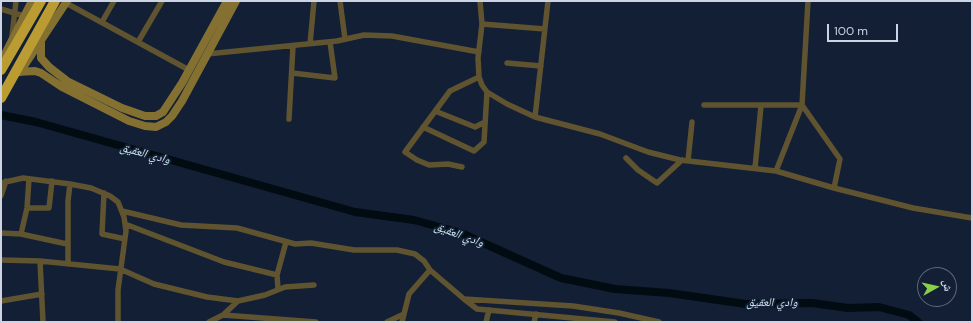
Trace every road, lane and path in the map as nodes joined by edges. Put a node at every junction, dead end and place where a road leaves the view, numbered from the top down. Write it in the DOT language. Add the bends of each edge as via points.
graph roads {
  1 [pos="16,1"];
  2 [pos="32,1"];
  3 [pos="41,1"];
  4 [pos="55,1"];
  5 [pos="114,1"];
  6 [pos="162,1"];
  7 [pos="227,1"];
  8 [pos="236,1"];
  9 [pos="314,1"];
  10 [pos="340,1"];
  11 [pos="477,1"];
  12 [pos="480,1"];
  13 [pos="548,1"];
  14 [pos="808,1"];
  15 [pos="67,2"];
  16 [pos="1,9"];
  17 [pos="481,9"];
  18 [pos="14,13"];
  19 [pos="24,16"];
  20 [pos="102,22"];
  21 [pos="482,24"];
  22 [pos="545,29"];
  23 [pos="345,39"];
  24 [pos="12,41"];
  25 [pos="138,42"];
  26 [pos="330,42"];
  27 [pos="41,43"];
  28 [pos="310,44"];
  29 [pos="294,46"];
  30 [pos="479,52"];
  31 [pos="207,54"];
  32 [pos="5,55"];
  33 [pos="507,63"];
  34 [pos="541,66"];
  35 [pos="1,70"];
  36 [pos="189,70"];
  37 [pos="292,73"];
  38 [pos="15,75"];
  39 [pos="479,77"];
  40 [pos="65,84"];
  41 [pos="487,92"];
  42 [pos="1,98"];
  43 [pos="704,105"];
  44 [pos="802,105"];
  45 [pos="761,106"];
  46 [pos="435,111"];
  47 [pos="535,116"];
  48 [pos="289,119"];
  49 [pos="485,122"];
  50 [pos="692,122"];
  51 [pos="423,127"];
  52 [pos="626,158"];
  53 [pos="685,161"];
  54 [pos="462,167"];
  55 [pos="755,168"];
  56 [pos="776,171"];
  57 [pos="29,179"];
  58 [pos="52,181"];
  59 [pos="4,182"];
  60 [pos="70,184"];
  61 [pos="834,188"];
  62 [pos="104,194"];
  63 [pos="1,196"];
  64 [pos="27,208"];
  65 [pos="122,211"];
  66 [pos="972,218"];
  67 [pos="125,224"];
  68 [pos="1,233"];
  69 [pos="21,234"];
  70 [pos="125,239"];
  71 [pos="286,242"];
  72 [pos="67,244"];
  73 [pos="1,260"];
  74 [pos="40,261"];
  75 [pos="68,264"];
  76 [pos="120,269"];
  77 [pos="430,270"];
  78 [pos="277,275"];
  79 [pos="314,286"];
  80 [pos="278,289"];
  81 [pos="42,294"];
  82 [pos="464,299"];
  83 [pos="1,301"];
  84 [pos="238,301"];
  85 [pos="489,310"];
  86 [pos="404,314"];
  87 [pos="536,314"];
  88 [pos="223,315"];
  89 [pos="582,320"];
  90 [pos="291,321"];
  91 [pos="43,322"];
  92 [pos="118,322"];
  93 [pos="210,322"];
  94 [pos="310,322"];
  95 [pos="316,322"];
  96 [pos="387,322"];
  97 [pos="402,322"];
  98 [pos="486,322"];
  99 [pos="534,322"];
  100 [pos="615,322"];
  101 [pos="659,322"];
  1 -- 18 [label="street"];
  2 -- 19 [label="street"];
  3 -- 32 [label="highway"];
  4 -- 38 [label="highway"];
  5 -- 20 [label="street"];
  6 -- 25 [label="street"];
  7 -- 36 [label="street"];
  8 -- 31 [label="street"];
  9 -- 28 [label="street"];
  10 -- 23 [label="street"];
  11 -- 17 [label="street"];
  12 -- 17 [label="street"];
  13 -- 22 [label="street"];
  14 -- 44 [label="street"];
  15 -- 20 [label="street"];
  15 -- 27 [label="street"];
  16 -- 18 [label="street"];
  17 -- 21 [label="street"];
  18 -- 19 [label="street"];
  18 -- 24 [label="street"];
  19 -- 24 [label="street"];
  20 -- 25 [label="street"];
  21 -- 22 [label="street"];
  21 -- 30 [label="street"];
  22 -- 34 [label="street"];
  23 -- 26 [label="street"];
  23 -- 30 [label="street" via="364,35 392,36"];
  24 -- 32 [label="street"];
  25 -- 36 [label="street"];
  26 -- 28 [label="street"];
  26 -- 37 [label="street" via="335,78"];
  27 -- 38 [label="street"];
  27 -- 40 [label="street" via="41,58"];
  28 -- 29 [label="street"];
  29 -- 31 [label="street"];
  29 -- 37 [label="street"];
  30 -- 39 [label="street"];
  31 -- 40 [label="street" via="172,116 156,127 129,121"];
  32 -- 35 [label="highway"];
  33 -- 34 [label="street"];
  34 -- 47 [label="street"];
  36 -- 40 [label="street" via="163,112 156,116 145,116 122,108"];
  37 -- 48 [label="street"];
  38 -- 40 [label="street" via="35,71"];
  38 -- 42 [label="highway"];
  39 -- 41 [label="street"];
  39 -- 46 [label="street" via="450,90"];
  41 -- 47 [label="street"];
  41 -- 49 [label="street"];
  43 -- 45 [label="street"];
  44 -- 45 [label="street"];
  44 -- 56 [label="street"];
  44 -- 61 [label="street" via="840,159"];
  45 -- 55 [label="street"];
  46 -- 49 [label="street" via="475,127"];
  46 -- 51 [label="street"];
  47 -- 53 [label="street" via="600,134 648,152"];
  49 -- 51 [label="street" via="484,142 474,151"];
  50 -- 53 [label="street"];
  51 -- 54 [label="street" via="405,152 429,165 448,164"];
  52 -- 53 [label="street" via="657,183"];
  53 -- 55 [label="street"];
  55 -- 56 [label="street"];
  56 -- 61 [label="street"];
  57 -- 58 [label="street"];
  57 -- 59 [label="street"];
  57 -- 64 [label="street"];
  58 -- 60 [label="street"];
  58 -- 64 [label="street" via="49,208"];
  59 -- 63 [label="street"];
  60 -- 62 [label="street" via="92,188"];
  60 -- 72 [label="street"];
  61 -- 66 [label="street" via="913,208"];
  62 -- 65 [label="street" via="118,202"];
  62 -- 70 [label="street" via="102,234"];
  64 -- 69 [label="street"];
  65 -- 67 [label="street"];
  65 -- 71 [label="street" via="181,225 237,228"];
  67 -- 70 [label="street"];
  67 -- 78 [label="street" via="224,262"];
  68 -- 69 [label="street"];
  69 -- 72 [label="street"];
  70 -- 76 [label="street"];
  71 -- 77 [label="street" via="328,244 354,250 397,250 415,254"];
  71 -- 78 [label="street"];
  72 -- 75 [label="street"];
  73 -- 74 [label="street"];
  74 -- 75 [label="street"];
  74 -- 81 [label="street"];
  75 -- 76 [label="street"];
  76 -- 84 [label="street" via="154,284 207,297"];
  76 -- 92 [label="street"];
  77 -- 82 [label="street"];
  77 -- 86 [label="street" via="409,294"];
  78 -- 80 [label="street"];
  79 -- 80 [label="street"];
  80 -- 84 [label="street" via="265,295"];
  81 -- 83 [label="street"];
  81 -- 91 [label="street"];
  82 -- 85 [label="street" via="477,309"];
  82 -- 101 [label="street" via="573,306"];
  84 -- 88 [label="street"];
  85 -- 87 [label="street"];
  85 -- 98 [label="street"];
  86 -- 96 [label="street"];
  86 -- 97 [label="street"];
  87 -- 89 [label="street"];
  87 -- 99 [label="street"];
  88 -- 90 [label="street"];
  88 -- 93 [label="street"];
  89 -- 100 [label="street"];
  90 -- 94 [label="street"];
  94 -- 95 [label="street"];
}
